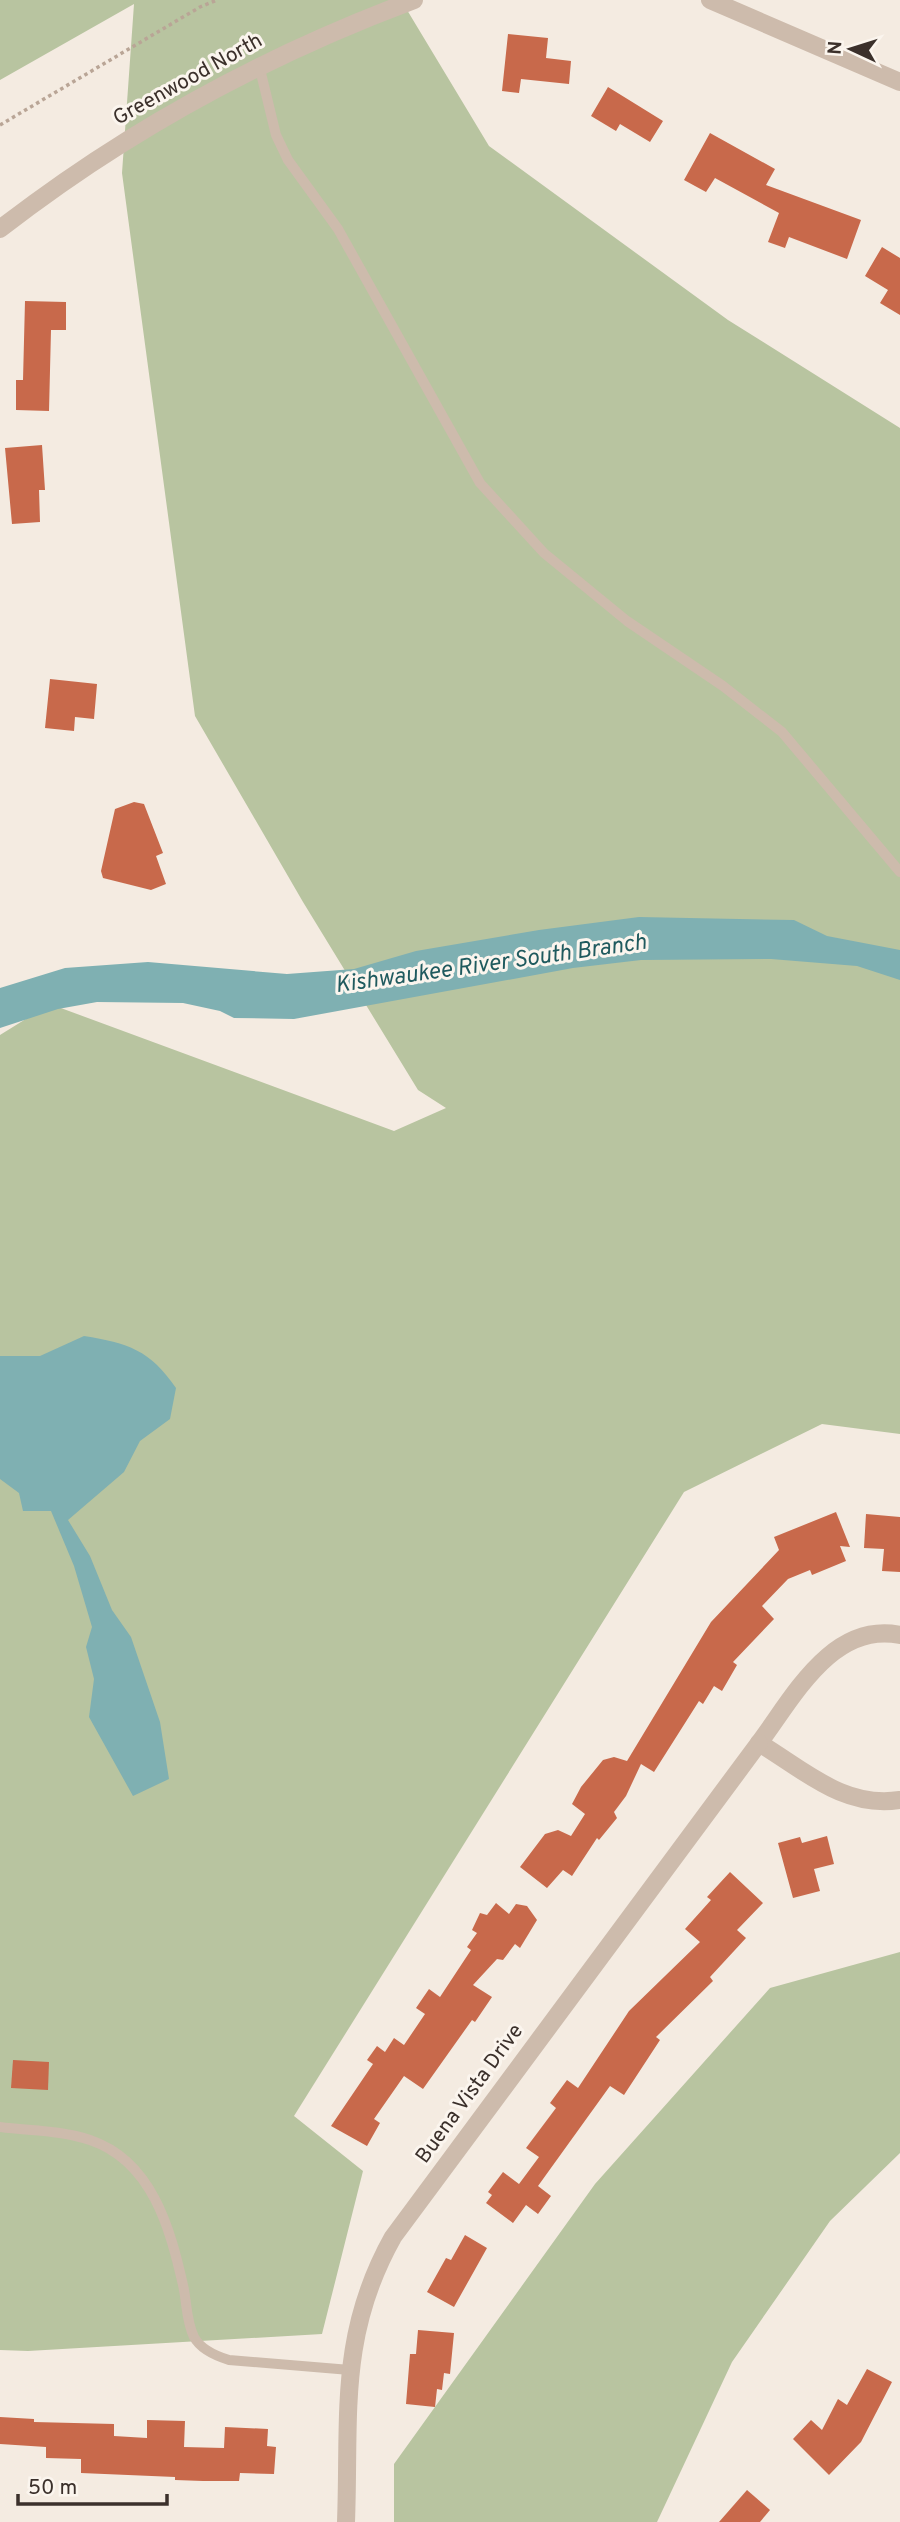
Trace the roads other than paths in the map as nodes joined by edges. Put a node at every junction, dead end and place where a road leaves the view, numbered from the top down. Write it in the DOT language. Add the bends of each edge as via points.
graph roads {
  1 [pos="414,0"];
  2 [pos="710,0"];
  3 [pos="259,65"];
  4 [pos="900,82"];
  5 [pos="0,229"];
  6 [pos="900,872"];
  7 [pos="900,1635"];
  8 [pos="759,1743"];
  9 [pos="900,1800"];
  10 [pos="0,2127"];
  11 [pos="350,2370"];
  12 [pos="346,2522"];
  1 -- 3 [label="street, Greenwood North"];
  2 -- 4 [label="street"];
  3 -- 5 [label="street, Greenwood North" via="131,136"];
  3 -- 6 [label="lane" via="276,135 288,160 338,229 480,483 554,562 626,621 723,686 782,733"];
  7 -- 8 [label="street, Buena Vista Drive" via="861,1636 831,1653"];
  8 -- 9 [label="street" via="847,1797"];
  8 -- 11 [label="street, Buena Vista Drive" via="393,2237 365,2296"];
  10 -- 11 [label="lane" via="92,2140 124,2159 147,2183 166,2221 195,2340 212,2354 229,2360"];
  11 -- 12 [label="street, Buena Vista Drive"];
}
